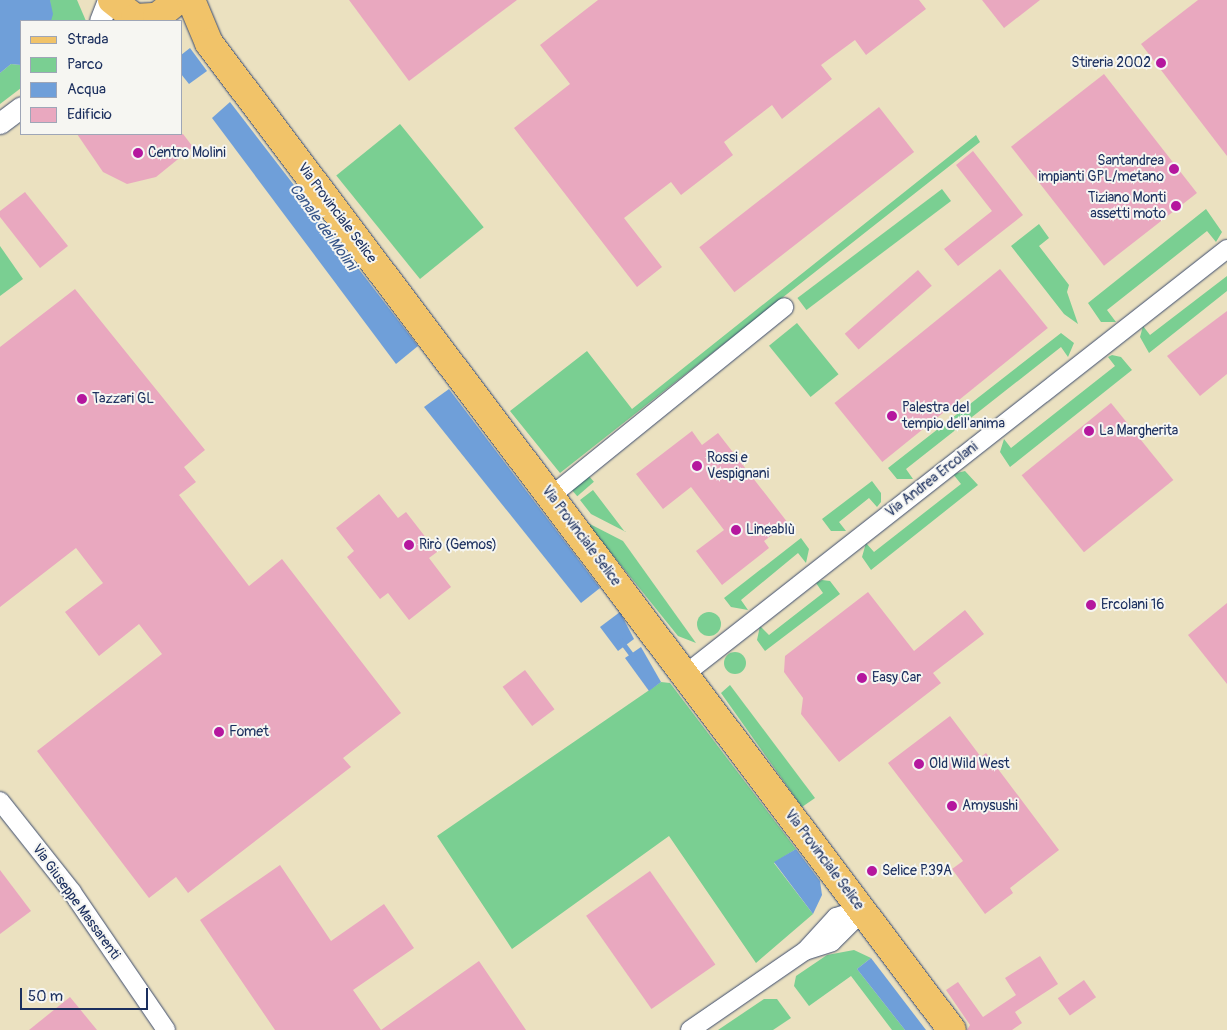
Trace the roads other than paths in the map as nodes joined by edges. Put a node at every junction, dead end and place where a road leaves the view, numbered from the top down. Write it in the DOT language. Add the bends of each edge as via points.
graph roads {
  1 [pos="110,0"];
  2 [pos="178,0"];
  3 [pos="191,0"];
  4 [pos="100,20"];
  5 [pos="152,20"];
  6 [pos="155,20"];
  7 [pos="182,32"];
  8 [pos="209,43"];
  9 [pos="20,108"];
  10 [pos="0,123"];
  11 [pos="1227,249"];
  12 [pos="784,307"];
  13 [pos="551,496"];
  14 [pos="684,674"];
  15 [pos="0,801"];
  16 [pos="857,919"];
  17 [pos="166,1030"];
  18 [pos="690,1030"];
  19 [pos="952,1030"];
  1 -- 4 [label="street"];
  1 -- 5 [label="main road, Via Provinciale Selice"];
  2 -- 6 [label="main road"];
  3 -- 8 [label="main road, Via Provinciale Selice"];
  7 -- 8 [label="main road, Via Provinciale Selice"];
  8 -- 13 [label="main road, Via Provinciale Selice"];
  9 -- 10 [label="street"];
  11 -- 14 [label="street, Via Andrea Ercolani"];
  12 -- 13 [label="street"];
  13 -- 14 [label="main road, Via Provinciale Selice"];
  14 -- 16 [label="main road, Via Provinciale Selice" via="843,885"];
  15 -- 17 [label="street, Via Giuseppe Massarenti" via="72,892"];
  16 -- 18 [label="street"];
  16 -- 19 [label="main road, Via Provinciale Selice"];
}
